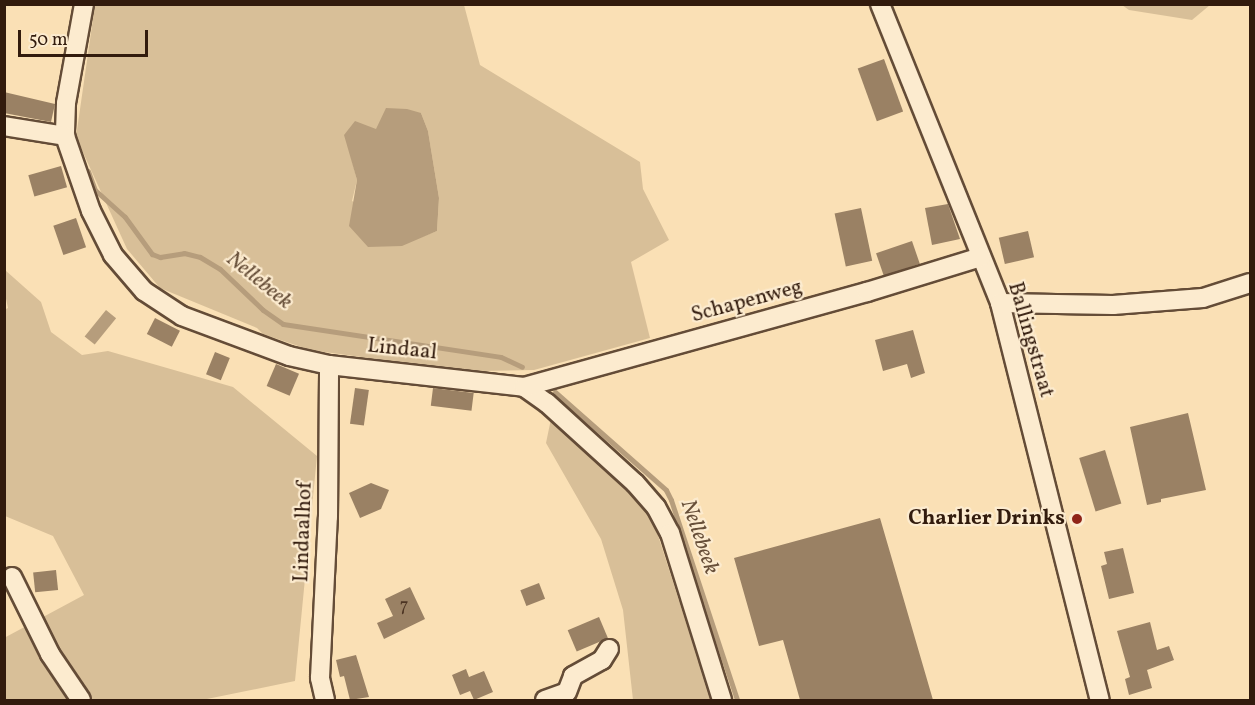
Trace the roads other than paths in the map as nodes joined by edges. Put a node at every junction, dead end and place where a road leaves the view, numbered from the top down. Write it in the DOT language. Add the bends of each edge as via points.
graph roads {
  1 [pos="84,4"];
  2 [pos="880,4"];
  3 [pos="4,126"];
  4 [pos="65,136"];
  5 [pos="981,257"];
  6 [pos="1251,283"];
  7 [pos="1000,303"];
  8 [pos="329,365"];
  9 [pos="524,387"];
  10 [pos="12,577"];
  11 [pos="609,649"];
  12 [pos="81,700"];
  13 [pos="325,700"];
  14 [pos="545,700"];
  15 [pos="722,700"];
  16 [pos="1100,700"];
  1 -- 4 [label="street" via="66,103"];
  2 -- 5 [label="street, Ballingstraat"];
  3 -- 4 [label="street"];
  4 -- 8 [label="street, Lindaal" via="91,211 113,255 144,291 183,316 289,356"];
  5 -- 7 [label="street, Ballingstraat"];
  5 -- 9 [label="street, Schapenweg"];
  6 -- 7 [label="street" via="1203,298 1113,305"];
  7 -- 16 [label="street, Ballingstraat"];
  8 -- 9 [label="street, Lindaal"];
  8 -- 13 [label="street, Lindaalhof" via="328,517 320,678"];
  9 -- 15 [label="street, Lindaal" via="547,403 656,507 670,533"];
  10 -- 12 [label="street" via="50,654"];
  11 -- 14 [label="street" via="602,660 573,676 567,692"];
}
